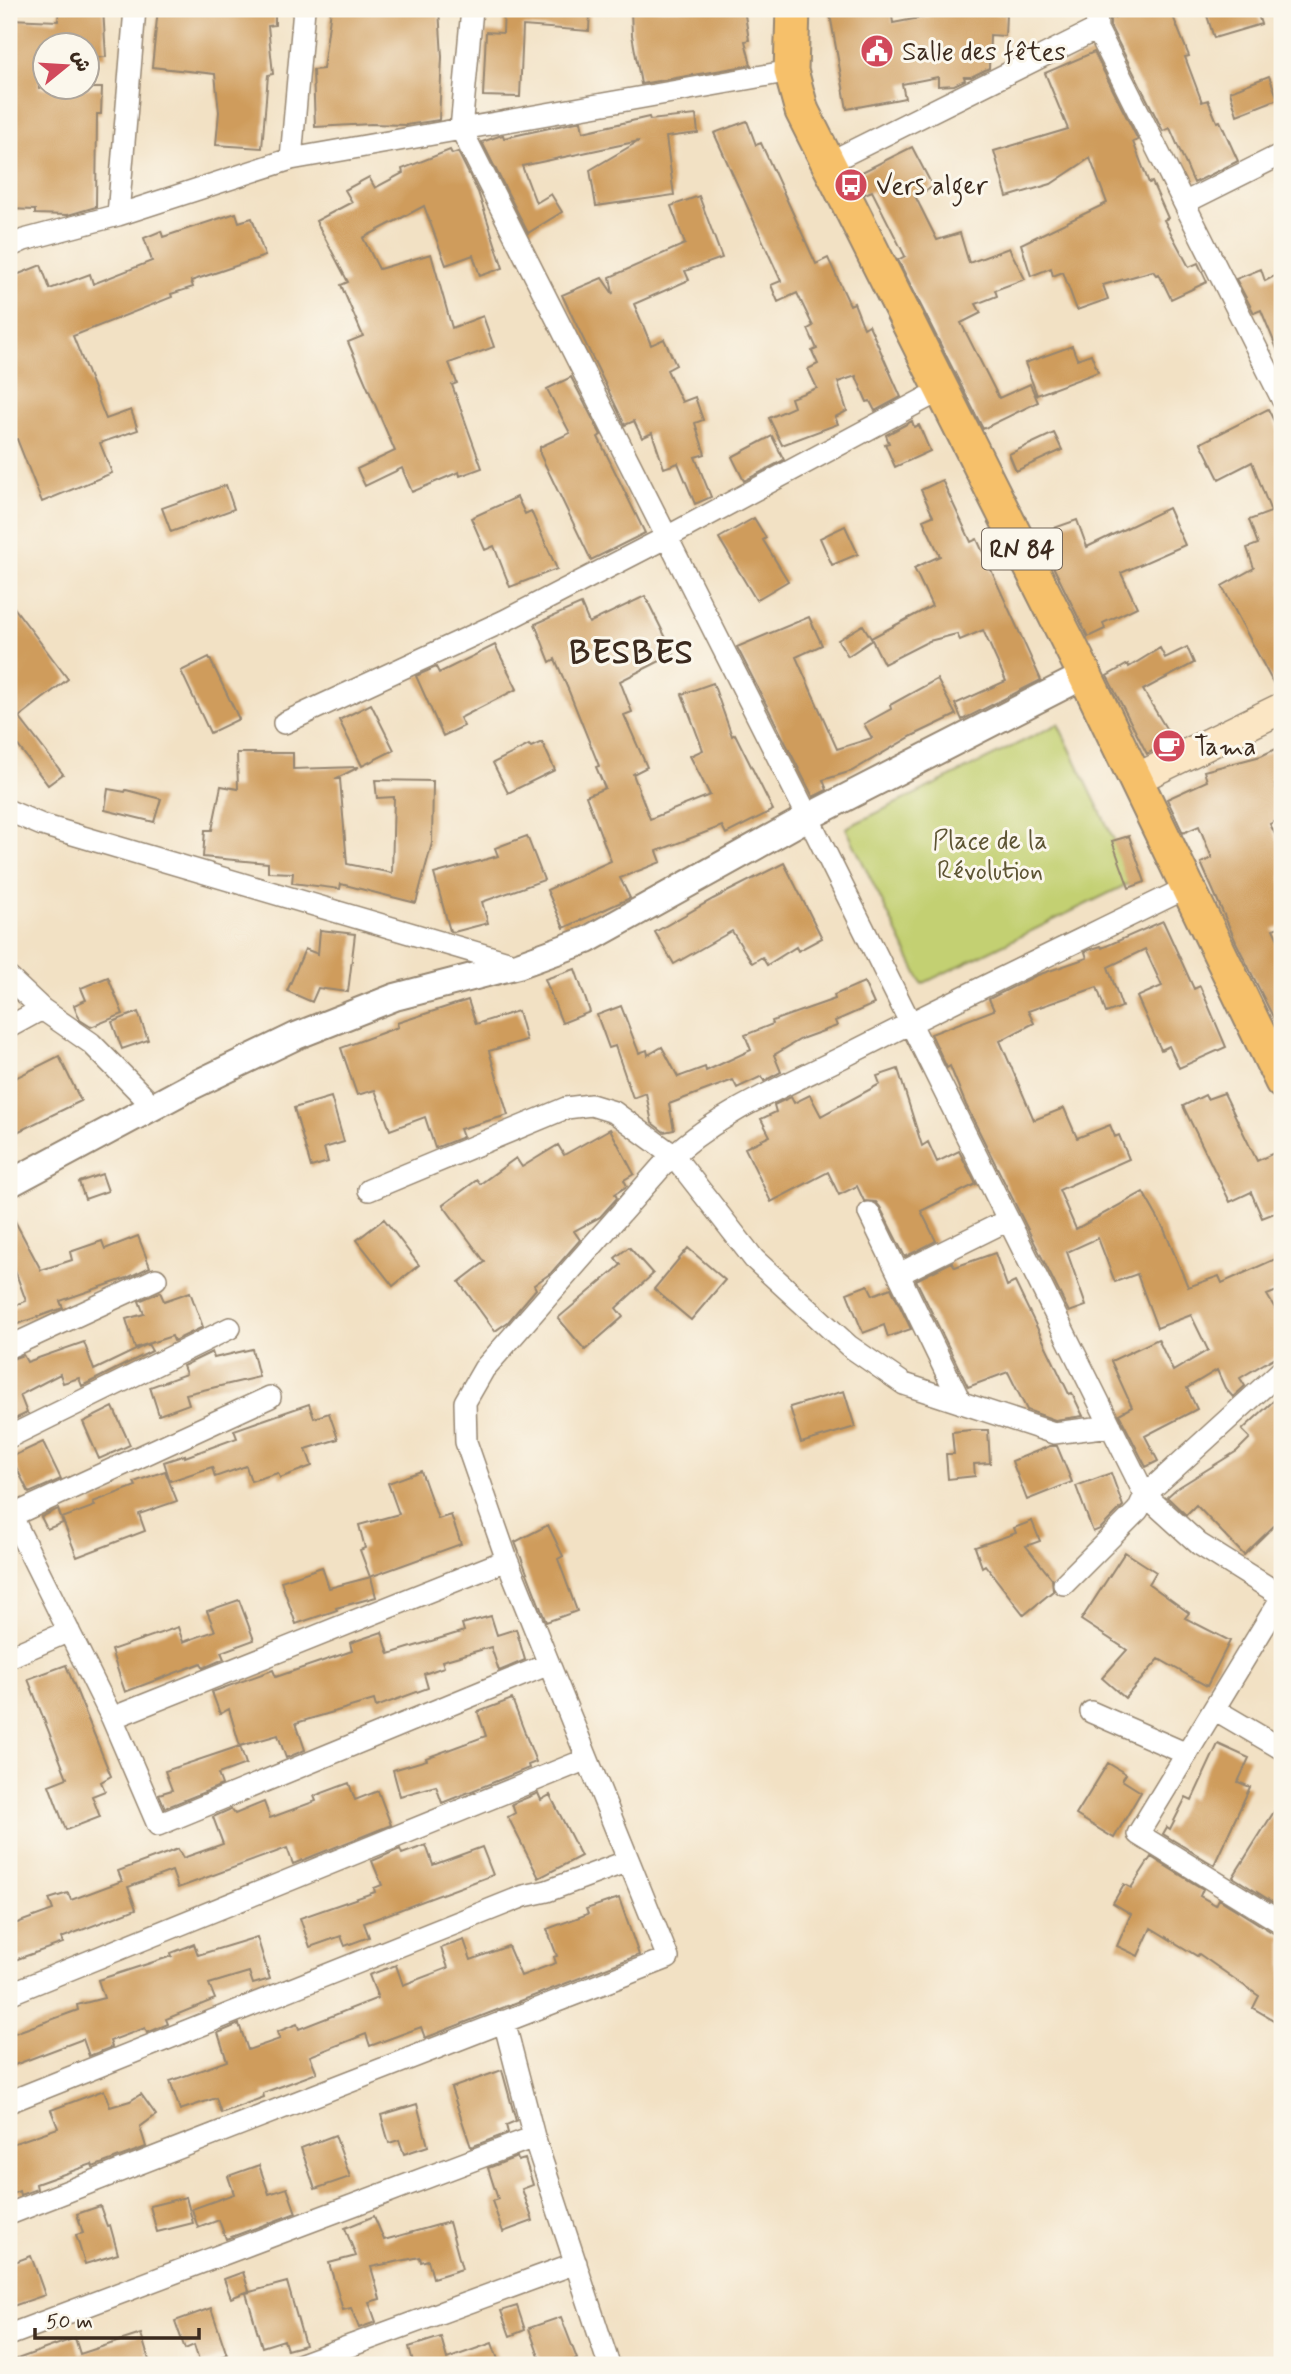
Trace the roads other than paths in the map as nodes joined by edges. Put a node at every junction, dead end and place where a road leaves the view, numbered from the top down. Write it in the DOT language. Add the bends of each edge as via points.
graph roads {
  1 [pos="135,9"];
  2 [pos="304,9"];
  3 [pos="472,9"];
  4 [pos="793,9"];
  5 [pos="1096,13"];
  6 [pos="792,71"];
  7 [pos="461,129"];
  8 [pos="1282,155"];
  9 [pos="290,159"];
  10 [pos="828,163"];
  11 [pos="1184,203"];
  12 [pos="118,215"];
  13 [pos="9,247"];
  14 [pos="1276,373"];
  15 [pos="943,389"];
  16 [pos="1282,399"];
  17 [pos="667,537"];
  18 [pos="1085,675"];
  19 [pos="1282,708"];
  20 [pos="284,723"];
  21 [pos="1136,779"];
  22 [pos="9,811"];
  23 [pos="808,817"];
  24 [pos="1188,887"];
  25 [pos="518,965"];
  26 [pos="9,978"];
  27 [pos="42,1009"];
  28 [pos="910,1023"];
  29 [pos="9,1027"];
  30 [pos="1282,1082"];
  31 [pos="153,1106"];
  32 [pos="673,1155"];
  33 [pos="9,1184"];
  34 [pos="369,1190"];
  35 [pos="869,1213"];
  36 [pos="1008,1220"];
  37 [pos="899,1274"];
  38 [pos="156,1279"];
  39 [pos="230,1328"];
  40 [pos="9,1347"];
  41 [pos="1282,1370"];
  42 [pos="270,1397"];
  43 [pos="961,1403"];
  44 [pos="1111,1426"];
  45 [pos="9,1437"];
  46 [pos="1145,1495"];
  47 [pos="10,1514"];
  48 [pos="507,1560"];
  49 [pos="1064,1584"];
  50 [pos="1282,1596"];
  51 [pos="69,1631"];
  52 [pos="9,1657"];
  53 [pos="549,1664"];
  54 [pos="1214,1709"];
  55 [pos="1091,1713"];
  56 [pos="112,1718"];
  57 [pos="1282,1749"];
  58 [pos="1187,1754"];
  59 [pos="587,1759"];
  60 [pos="628,1861"];
  61 [pos="1282,1923"];
  62 [pos="9,1994"];
  63 [pos="505,2021"];
  64 [pos="9,2102"];
  65 [pos="534,2137"];
  66 [pos="9,2214"];
  67 [pos="576,2263"];
  68 [pos="9,2335"];
  69 [pos="298,2365"];
  70 [pos="609,2365"];
  1 -- 12 [label="street"];
  2 -- 9 [label="street"];
  3 -- 7 [label="street"];
  4 -- 6 [label="main road, RN 84"];
  5 -- 10 [label="street"];
  5 -- 11 [label="street"];
  6 -- 7 [label="street"];
  6 -- 10 [label="main road, RN 84" via="802,111"];
  7 -- 9 [label="street"];
  7 -- 17 [label="street"];
  8 -- 11 [label="street"];
  9 -- 12 [label="street"];
  10 -- 15 [label="main road, RN 84"];
  11 -- 14 [label="street"];
  12 -- 13 [label="street"];
  14 -- 16 [label="street"];
  15 -- 17 [label="street"];
  15 -- 18 [label="main road, RN 84"];
  17 -- 20 [label="street" via="504,621"];
  17 -- 23 [label="street"];
  18 -- 21 [label="main road, RN 84"];
  18 -- 23 [label="street"];
  19 -- 21 [label="main road"];
  21 -- 24 [label="main road, RN 84"];
  22 -- 25 [label="street" via="42,825"];
  23 -- 25 [label="street" via="587,940"];
  23 -- 28 [label="street"];
  24 -- 28 [label="street"];
  24 -- 30 [label="main road, RN 84"];
  25 -- 31 [label="street" via="395,997 296,1036"];
  26 -- 27 [label="street"];
  27 -- 29 [label="street"];
  27 -- 31 [label="street" via="91,1043"];
  28 -- 32 [label="street" via="720,1119"];
  28 -- 36 [label="street"];
  31 -- 33 [label="street"];
  32 -- 34 [label="street" via="614,1112 591,1105 566,1108"];
  32 -- 43 [label="street" via="754,1259 849,1346 904,1384"];
  32 -- 48 [label="street" via="484,1369 466,1402 466,1442"];
  35 -- 37 [label="street"];
  36 -- 37 [label="street"];
  36 -- 44 [label="street"];
  37 -- 43 [label="street"];
  38 -- 40 [label="street"];
  39 -- 45 [label="street"];
  41 -- 46 [label="street"];
  42 -- 47 [label="street"];
  43 -- 44 [label="street" via="1054,1433"];
  44 -- 46 [label="street"];
  46 -- 49 [label="street" via="1138,1510"];
  46 -- 50 [label="street" via="1199,1545"];
  47 -- 51 [label="street"];
  48 -- 53 [label="street"];
  48 -- 56 [label="street"];
  50 -- 54 [label="street"];
  51 -- 52 [label="street"];
  51 -- 56 [label="street"];
  53 -- 56 [label="street" via="158,1825"];
  53 -- 59 [label="street"];
  54 -- 57 [label="street"];
  54 -- 58 [label="street"];
  55 -- 58 [label="street"];
  58 -- 61 [label="street" via="1138,1834"];
  59 -- 60 [label="street"];
  59 -- 62 [label="street"];
  60 -- 63 [label="street" via="668,1958"];
  60 -- 64 [label="street" via="524,1896"];
  63 -- 65 [label="street"];
  63 -- 66 [label="street"];
  65 -- 67 [label="street"];
  65 -- 68 [label="street"];
  67 -- 69 [label="street"];
  67 -- 70 [label="street"];
}
